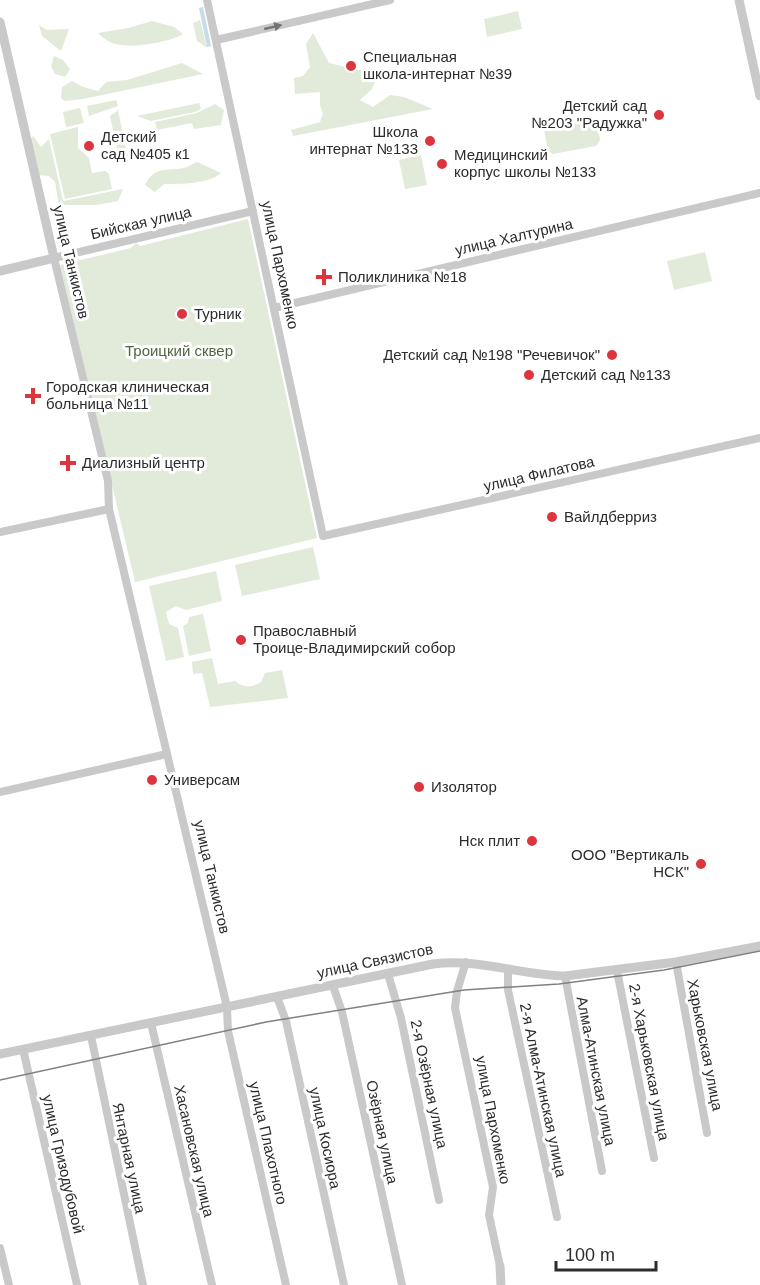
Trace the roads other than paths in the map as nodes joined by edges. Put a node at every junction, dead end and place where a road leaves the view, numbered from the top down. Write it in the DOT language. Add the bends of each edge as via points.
graph roads {
  1 [pos="207,0"];
  2 [pos="390,0"];
  3 [pos="739,0"];
  4 [pos="0,22"];
  5 [pos="2,39"];
  6 [pos="216,40"];
  7 [pos="760,96"];
  8 [pos="760,193"];
  9 [pos="254,211"];
  10 [pos="54,258"];
  11 [pos="0,271"];
  12 [pos="274,308"];
  13 [pos="760,438"];
  14 [pos="109,509"];
  15 [pos="0,532"];
  16 [pos="323,536"];
  17 [pos="167,754"];
  18 [pos="0,792"];
  19 [pos="760,946"];
  20 [pos="466,962"];
  21 [pos="676,962"];
  22 [pos="508,969"];
  23 [pos="617,971"];
  24 [pos="388,974"];
  25 [pos="565,976"];
  26 [pos="333,986"];
  27 [pos="277,997"];
  28 [pos="228,1007"];
  29 [pos="151,1023"];
  30 [pos="91,1036"];
  31 [pos="23,1049"];
  32 [pos="0,1054"];
  33 [pos="707,1133"];
  34 [pos="654,1158"];
  35 [pos="602,1171"];
  36 [pos="439,1200"];
  37 [pos="557,1217"];
  38 [pos="0,1248"];
  39 [pos="500,1266"];
  40 [pos="9,1285"];
  41 [pos="77,1285"];
  42 [pos="143,1285"];
  43 [pos="212,1285"];
  44 [pos="286,1285"];
  45 [pos="344,1285"];
  46 [pos="402,1285"];
  47 [pos="501,1285"];
  1 -- 6 [label="street, улица Пархоменко"];
  6 -- 2 [label="street, one-way"];
  3 -- 7 [label="street"];
  4 -- 5 [label="street, улица Танкистов"];
  5 -- 10 [label="street, улица Танкистов"];
  6 -- 9 [label="street, улица Пархоменко"];
  8 -- 12 [label="street, улица Халтурина"];
  9 -- 10 [label="street, Бийская улица"];
  9 -- 12 [label="street, улица Пархоменко"];
  10 -- 11 [label="street, Бийская улица"];
  10 -- 14 [label="street, улица Танкистов" via="108,481"];
  12 -- 16 [label="street, улица Пархоменко"];
  13 -- 16 [label="street, улица Филатова"];
  14 -- 15 [label="street"];
  14 -- 17 [label="street, улица Танкистов"];
  17 -- 18 [label="street"];
  17 -- 28 [label="street, улица Танкистов"];
  19 -- 21 [label="street, улица Связистов"];
  20 -- 22 [label="street, улица Связистов"];
  20 -- 24 [label="street, улица Связистов" via="433,964"];
  20 -- 39 [label="street, улица Пархоменко" via="455,1008 493,1187 489,1215"];
  21 -- 23 [label="street, улица Связистов"];
  21 -- 33 [label="street, Харьковская улица"];
  22 -- 25 [label="street, улица Связистов"];
  22 -- 37 [label="street, 2-я Алма-Атинская улица" via="508,990"];
  23 -- 25 [label="street, улица Связистов"];
  23 -- 34 [label="street, 2-я Харьковская улица"];
  24 -- 26 [label="street, улица Связистов"];
  24 -- 36 [label="street, 2-я Озёрная улица"];
  25 -- 35 [label="street, Алма-Атинская улица"];
  26 -- 27 [label="street, улица Связистов"];
  26 -- 46 [label="street, Озёрная улица"];
  27 -- 28 [label="street, улица Связистов"];
  27 -- 45 [label="street, улица Косиора" via="286,1021"];
  28 -- 29 [label="street, улица Связистов"];
  28 -- 44 [label="street, улица Плахотного" via="228,1031"];
  29 -- 30 [label="street, улица Связистов"];
  29 -- 43 [label="street, Хасановская улица"];
  30 -- 31 [label="street, улица Связистов"];
  30 -- 42 [label="street, Янтарная улица"];
  31 -- 32 [label="street, улица Связистов"];
  31 -- 41 [label="street, улица Гризодубовой"];
  38 -- 40 [label="street"];
  39 -- 47 [label="street, улица Пархоменко"];
}
